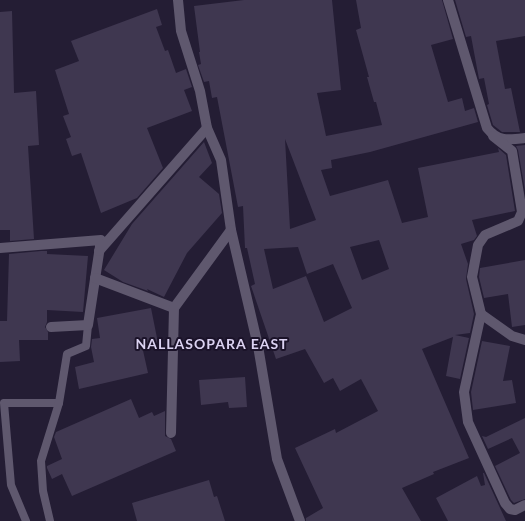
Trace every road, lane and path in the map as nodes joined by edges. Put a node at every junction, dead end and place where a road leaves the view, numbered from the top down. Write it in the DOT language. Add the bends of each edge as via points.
graph roads {
  1 [pos="178,0"];
  2 [pos="448,0"];
  3 [pos="207,128"];
  4 [pos="493,136"];
  5 [pos="525,138"];
  6 [pos="231,230"];
  7 [pos="0,248"];
  8 [pos="99,252"];
  9 [pos="95,278"];
  10 [pos="174,308"];
  11 [pos="481,314"];
  12 [pos="88,325"];
  13 [pos="51,327"];
  14 [pos="525,340"];
  15 [pos="59,403"];
  16 [pos="171,433"];
  17 [pos="525,506"];
  18 [pos="23,520"];
  19 [pos="50,521"];
  20 [pos="300,521"];
  1 -- 3 [label="street" via="181,31 200,91"];
  2 -- 4 [label="street" via="487,128"];
  3 -- 6 [label="street" via="221,160"];
  3 -- 8 [label="street"];
  4 -- 5 [label="street" via="504,139"];
  4 -- 11 [label="street" via="512,151 522,212 518,221 485,235 478,245 472,277"];
  6 -- 10 [label="street"];
  6 -- 20 [label="street" via="258,346 278,459"];
  7 -- 8 [label="street" via="101,240"];
  8 -- 9 [label="street"];
  9 -- 10 [label="street"];
  9 -- 12 [label="street"];
  10 -- 16 [label="street"];
  11 -- 14 [label="street" via="512,336"];
  11 -- 17 [label="street" via="464,392 468,422 505,503 510,509 515,510"];
  12 -- 13 [label="street"];
  12 -- 15 [label="lane" via="86,346 67,354"];
  15 -- 18 [label="lane" via="4,403 12,484"];
  15 -- 19 [label="lane" via="41,461 43,491"];
}
